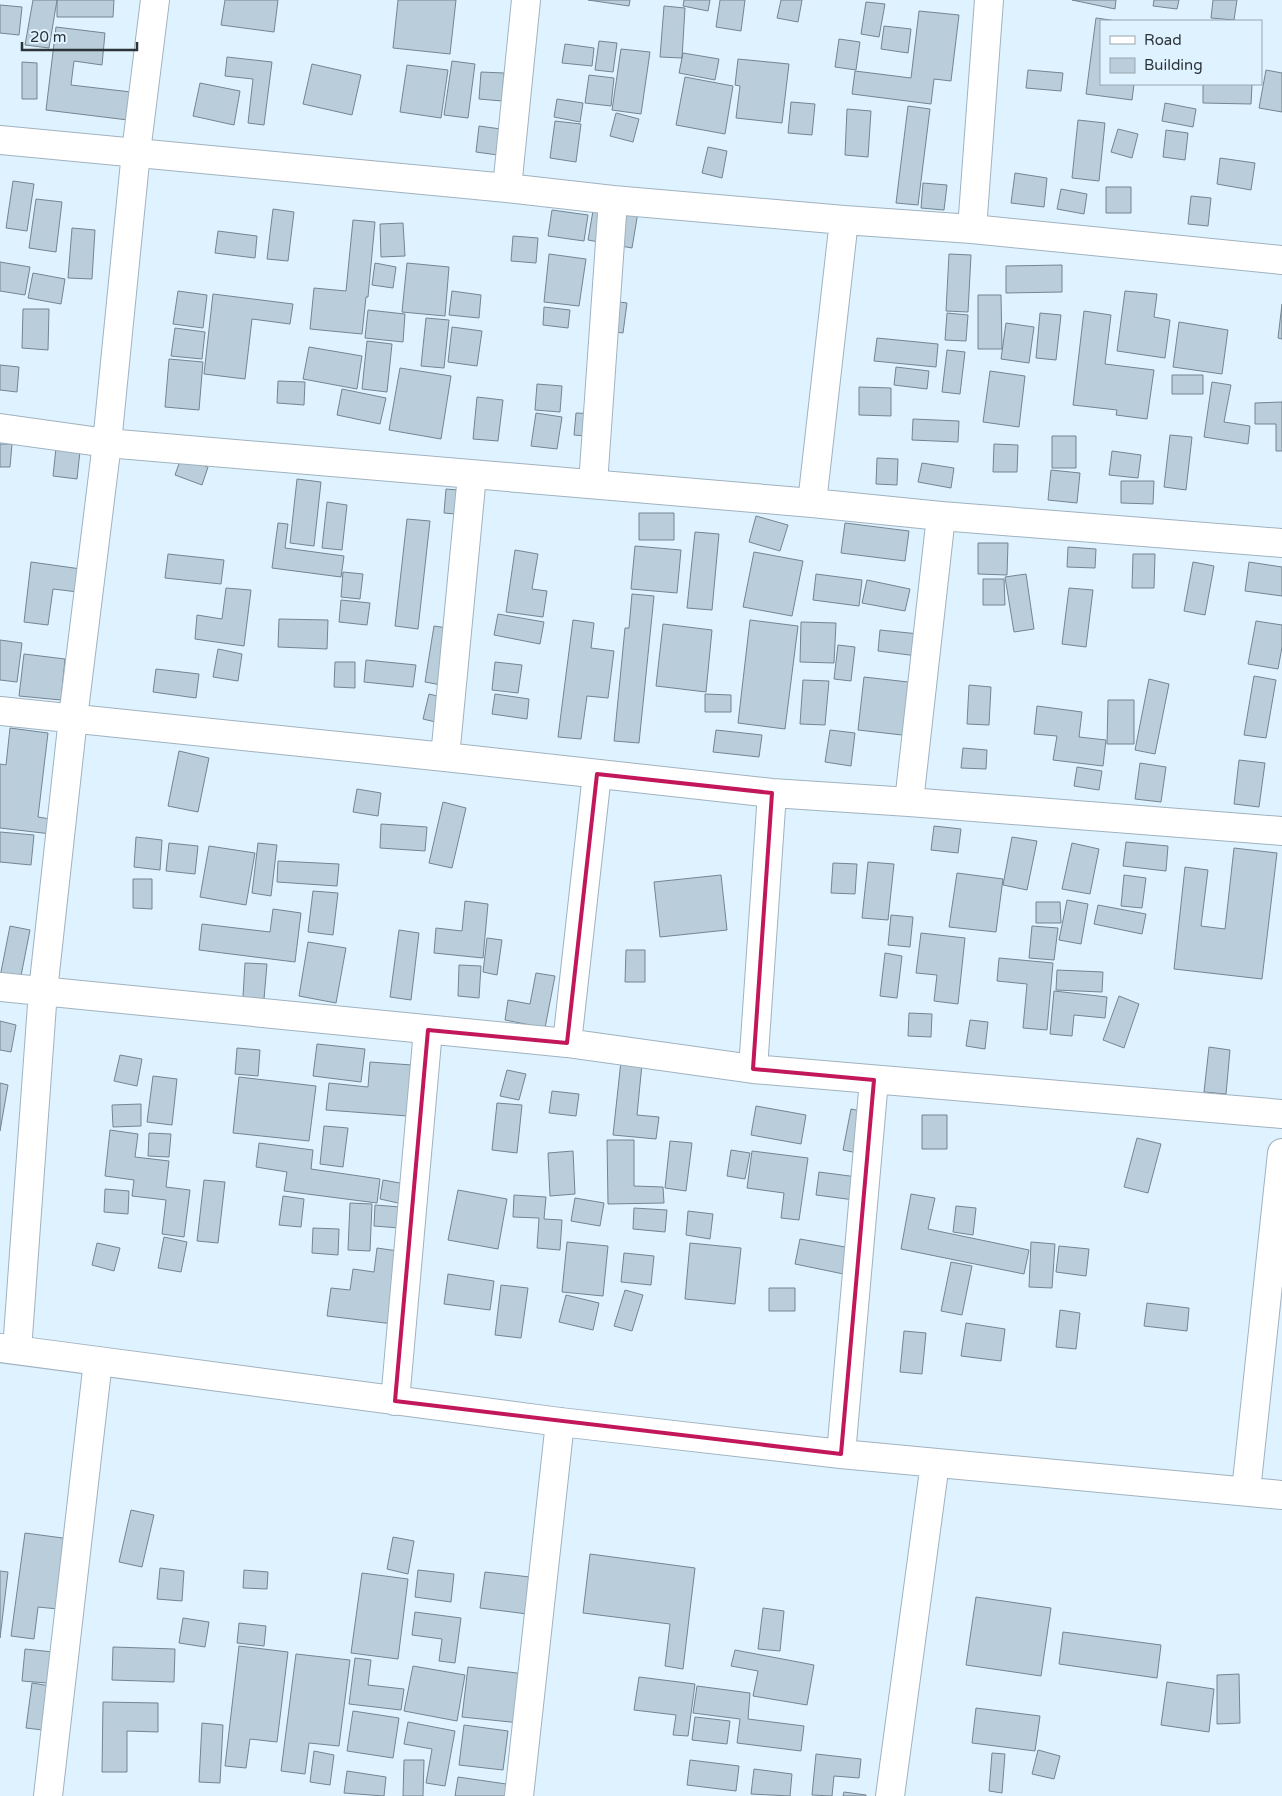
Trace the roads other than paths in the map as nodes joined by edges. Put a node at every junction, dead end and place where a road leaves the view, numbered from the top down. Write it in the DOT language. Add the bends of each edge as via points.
graph roads {
  1 [pos="155,0"];
  2 [pos="526,0"];
  3 [pos="990,0"];
  4 [pos="0,140"];
  5 [pos="136,152"];
  6 [pos="507,188"];
  7 [pos="613,200"];
  8 [pos="844,220"];
  9 [pos="972,229"];
  10 [pos="1282,260"];
  11 [pos="0,428"];
  12 [pos="107,443"];
  13 [pos="472,475"];
  14 [pos="593,484"];
  15 [pos="812,503"];
  16 [pos="941,516"];
  17 [pos="1282,543"];
  18 [pos="0,711"];
  19 [pos="73,718"];
  20 [pos="446,757"];
  21 [pos="597,774"];
  22 [pos="772,793"];
  23 [pos="908,802"];
  24 [pos="1282,831"];
  25 [pos="0,987"];
  26 [pos="43,991"];
  27 [pos="428,1030"];
  28 [pos="567,1043"];
  29 [pos="754,1069"];
  30 [pos="874,1080"];
  31 [pos="1282,1114"];
  32 [pos="1282,1153"];
  33 [pos="8,1349"];
  34 [pos="98,1361"];
  35 [pos="395,1401"];
  36 [pos="560,1422"];
  37 [pos="841,1454"];
  38 [pos="935,1464"];
  39 [pos="1246,1491"];
  40 [pos="1282,1495"];
  41 [pos="48,1796"];
  42 [pos="519,1796"];
  43 [pos="890,1796"];
  1 -- 5 [label="street"];
  2 -- 6 [label="street"];
  3 -- 9 [label="street"];
  4 -- 5 [label="street"];
  5 -- 6 [label="street"];
  5 -- 12 [label="street"];
  6 -- 7 [label="street"];
  7 -- 8 [label="street"];
  7 -- 14 [label="street"];
  8 -- 9 [label="street"];
  8 -- 15 [label="street"];
  9 -- 10 [label="street"];
  11 -- 12 [label="street"];
  12 -- 13 [label="street"];
  12 -- 19 [label="street"];
  13 -- 14 [label="street"];
  13 -- 20 [label="street"];
  14 -- 15 [label="street"];
  15 -- 16 [label="street"];
  16 -- 17 [label="street"];
  16 -- 23 [label="street"];
  18 -- 19 [label="street"];
  19 -- 20 [label="street"];
  19 -- 26 [label="street"];
  20 -- 21 [label="street"];
  21 -- 22 [label="street"];
  21 -- 28 [label="street"];
  22 -- 23 [label="street"];
  22 -- 29 [label="street"];
  23 -- 24 [label="street"];
  25 -- 26 [label="street"];
  26 -- 27 [label="street"];
  26 -- 33 [label="street"];
  27 -- 28 [label="street"];
  27 -- 35 [label="street"];
  28 -- 29 [label="street"];
  29 -- 30 [label="street"];
  30 -- 31 [label="street"];
  30 -- 37 [label="street"];
  32 -- 39 [label="street"];
  33 -- 34 [label="street"];
  34 -- 35 [label="street"];
  34 -- 41 [label="street"];
  35 -- 36 [label="street"];
  36 -- 37 [label="street"];
  36 -- 42 [label="street"];
  37 -- 38 [label="street"];
  38 -- 39 [label="street"];
  38 -- 43 [label="street"];
  39 -- 40 [label="street"];
}
